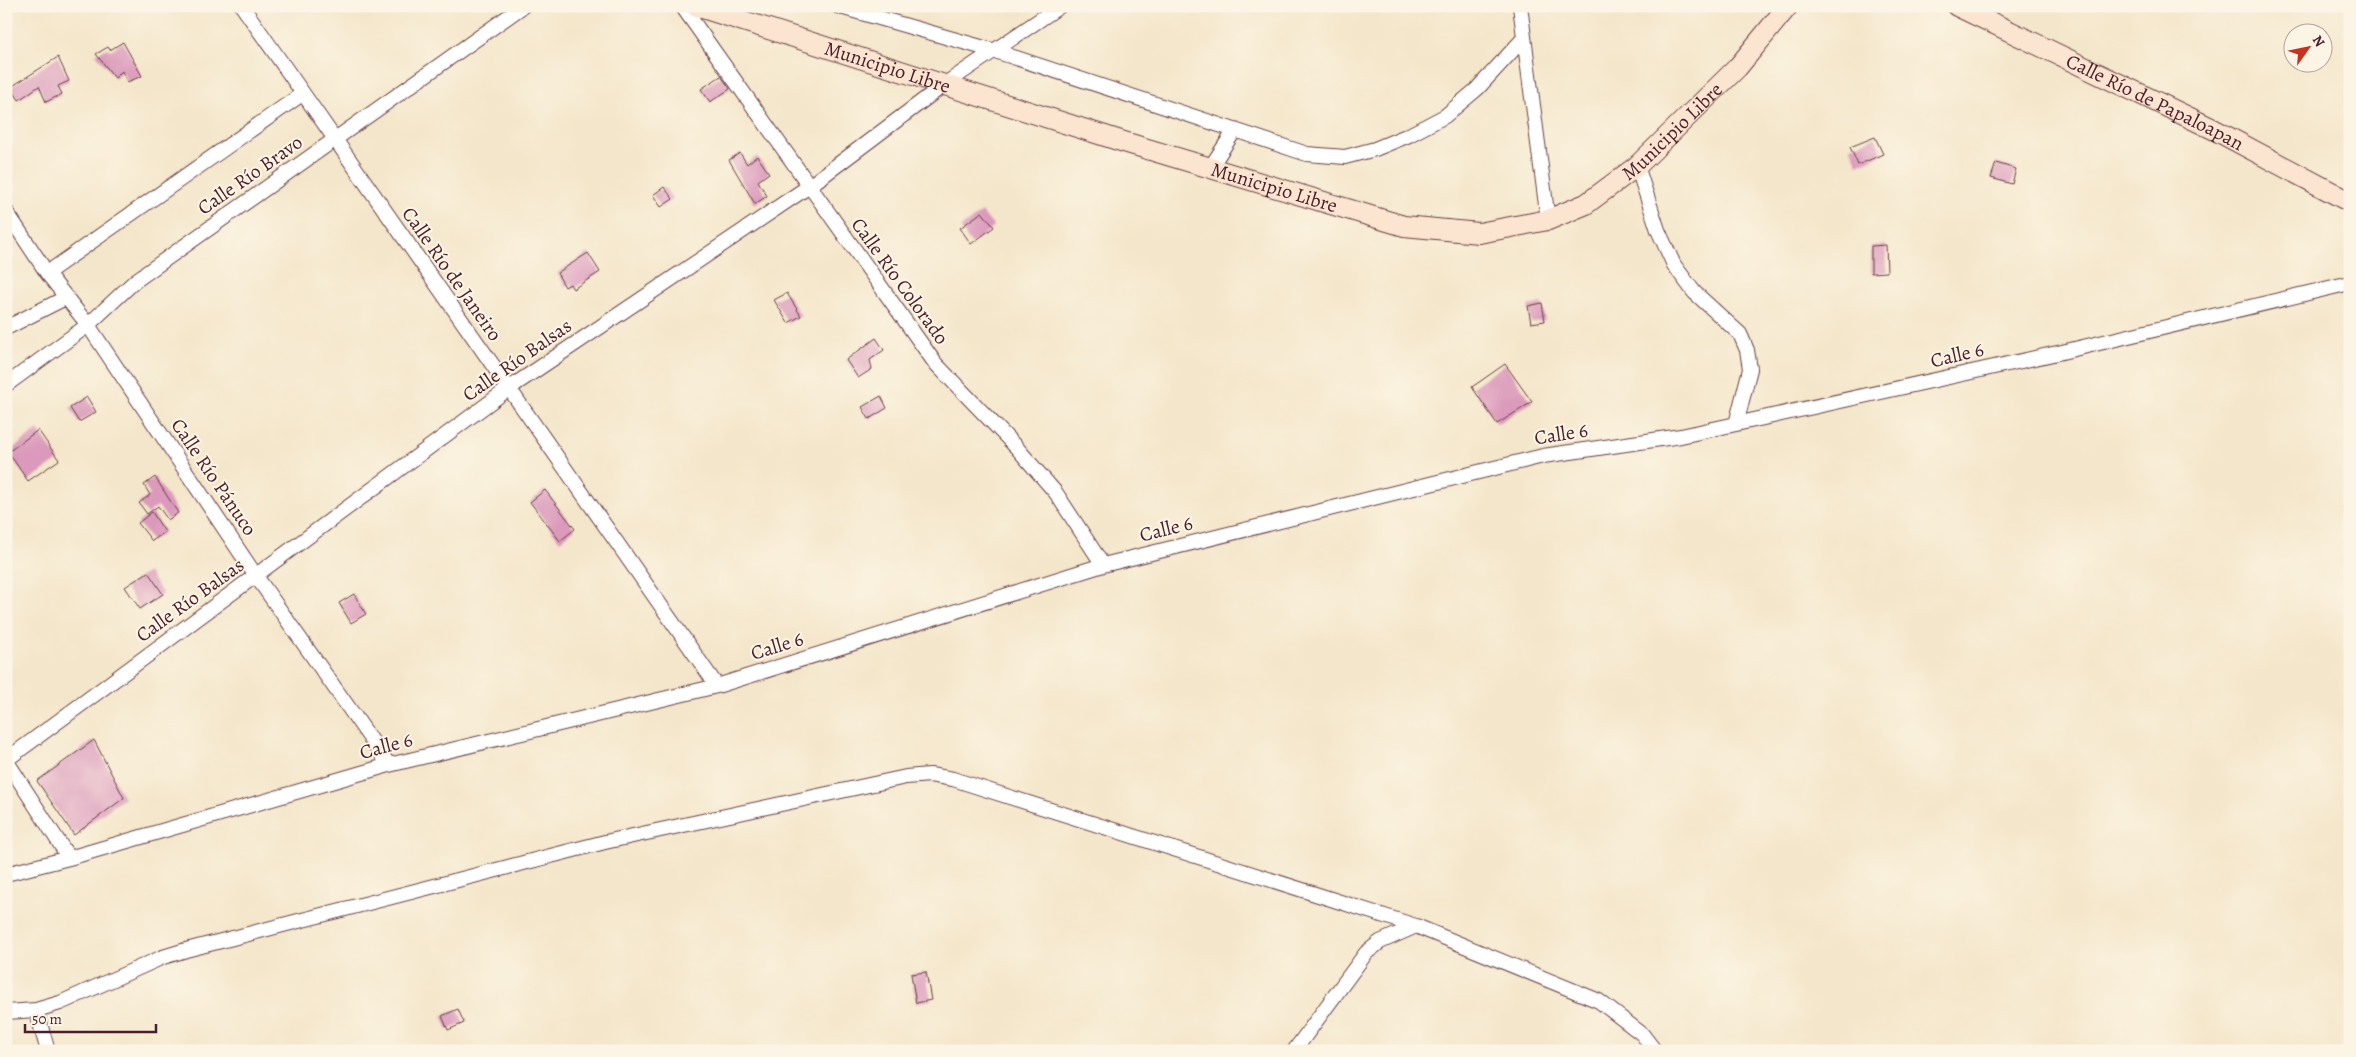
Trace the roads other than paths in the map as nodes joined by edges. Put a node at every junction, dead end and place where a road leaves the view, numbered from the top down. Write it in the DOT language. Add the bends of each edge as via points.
graph roads {
  1 [pos="242,6"];
  2 [pos="523,6"];
  3 [pos="682,6"];
  4 [pos="696,6"];
  5 [pos="837,6"];
  6 [pos="1060,6"];
  7 [pos="1520,6"];
  8 [pos="1788,6"];
  9 [pos="1958,6"];
  10 [pos="1524,38"];
  11 [pos="995,51"];
  12 [pos="945,84"];
  13 [pos="302,94"];
  14 [pos="1235,130"];
  15 [pos="334,140"];
  16 [pos="1637,166"];
  17 [pos="1210,168"];
  18 [pos="808,187"];
  19 [pos="2350,202"];
  20 [pos="6,211"];
  21 [pos="1548,220"];
  22 [pos="48,272"];
  23 [pos="2350,282"];
  24 [pos="67,297"];
  25 [pos="88,325"];
  26 [pos="6,328"];
  27 [pos="6,385"];
  28 [pos="508,389"];
  29 [pos="1736,424"];
  30 [pos="1102,565"];
  31 [pos="256,576"];
  32 [pos="717,686"];
  33 [pos="6,760"];
  34 [pos="389,765"];
  35 [pos="69,858"];
  36 [pos="6,874"];
  37 [pos="1416,926"];
  38 [pos="36,1010"];
  39 [pos="6,1012"];
  40 [pos="48,1051"];
  41 [pos="1294,1051"];
  42 [pos="1655,1051"];
  1 -- 13 [label="street, Calle Río de Janeiro"];
  2 -- 15 [label="street, Calle Río Bravo"];
  3 -- 18 [label="street, Calle Río Colorado"];
  4 -- 12 [label="street, Municipio Libre"];
  5 -- 11 [label="street"];
  6 -- 11 [label="street, Calle Río Balsas"];
  7 -- 10 [label="street"];
  8 -- 16 [label="street, Municipio Libre" via="1738,67"];
  9 -- 19 [label="street, Calle Río de Papaloapan" via="2213,128"];
  10 -- 14 [label="street" via="1477,89 1445,116 1375,149 1345,157 1307,154"];
  10 -- 21 [label="street"];
  11 -- 12 [label="street, Calle Río Balsas"];
  11 -- 14 [label="street"];
  12 -- 17 [label="street, Municipio Libre"];
  12 -- 18 [label="street, Calle Río Balsas"];
  13 -- 15 [label="street, Calle Río de Janeiro"];
  13 -- 22 [label="street, Calle Río Bravo"];
  14 -- 17 [label="street"];
  15 -- 25 [label="street, Calle Río Bravo" via="135,281"];
  15 -- 28 [label="street, Calle Río de Janeiro"];
  16 -- 21 [label="street, Municipio Libre" via="1586,204"];
  16 -- 29 [label="street" via="1658,230 1674,265 1694,292 1740,334 1747,350 1750,369"];
  17 -- 21 [label="street, Municipio Libre" via="1404,226 1479,233"];
  18 -- 28 [label="street, Calle Río Balsas"];
  18 -- 30 [label="street, Calle Río Colorado" via="934,363 1056,493"];
  20 -- 22 [label="street, Calle Río Pánuco"];
  22 -- 24 [label="street, Calle Río Pánuco"];
  23 -- 29 [label="street, Calle 6" via="2052,354"];
  24 -- 25 [label="street, Calle Río Pánuco"];
  24 -- 26 [label="street"];
  25 -- 27 [label="street, Calle Río Bravo"];
  25 -- 31 [label="street, Calle Río Pánuco"];
  28 -- 31 [label="street, Calle Río Balsas"];
  28 -- 32 [label="street, Calle Río de Janeiro"];
  29 -- 30 [label="street, Calle 6" via="1680,436 1543,456"];
  30 -- 32 [label="street, Calle 6"];
  31 -- 33 [label="street, Calle Río Balsas"];
  31 -- 34 [label="street, Calle Río Pánuco"];
  32 -- 34 [label="street, Calle 6"];
  33 -- 35 [label="street"];
  34 -- 35 [label="street, Calle 6"];
  35 -- 36 [label="street, Calle 6"];
  37 -- 38 [label="street" via="953,779 930,775 906,777 605,842 186,950"];
  37 -- 41 [label="street" via="1380,942 1366,953"];
  37 -- 42 [label="street" via="1599,1001 1642,1034"];
  38 -- 39 [label="street"];
  38 -- 40 [label="street"];
}
